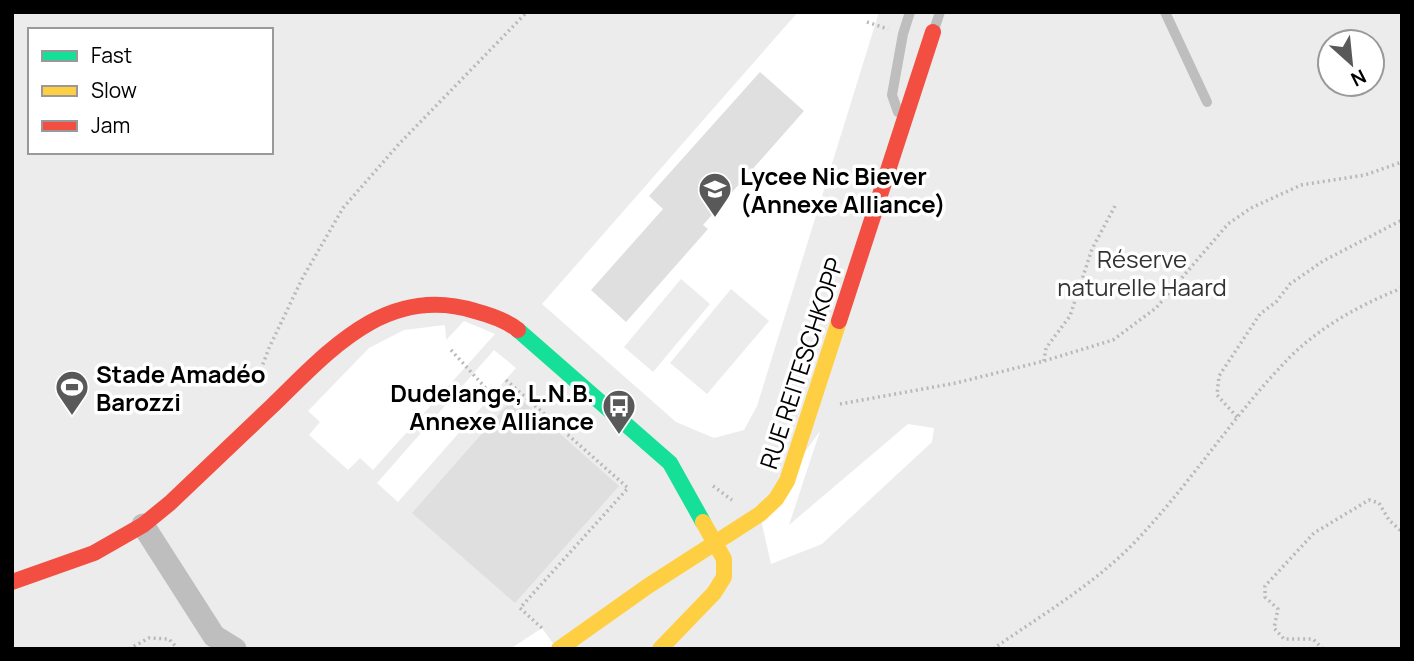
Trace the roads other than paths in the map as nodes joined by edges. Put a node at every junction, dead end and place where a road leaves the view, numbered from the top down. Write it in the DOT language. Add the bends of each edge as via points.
graph roads {
  1 [pos="911,12"];
  2 [pos="940,12"];
  3 [pos="1166,12"];
  4 [pos="933,32"];
  5 [pos="1208,102"];
  6 [pos="903,124"];
  7 [pos="143,525"];
  8 [pos="715,543"];
  9 [pos="12,582"];
  10 [pos="554,643"];
  11 [pos="235,649"];
  12 [pos="660,649"];
  1 -- 6 [label="lane" via="892,96"];
  2 -- 4 [label="lane"];
  3 -- 5 [label="lane"];
  4 -- 6 [label="street, RUE REITESCHKOPP"];
  6 -- 8 [label="street, RUE REITESCHKOPP" via="788,481 772,505"];
  7 -- 8 [label="street" via="340,341 393,310 424,304 486,313 536,345 670,463"];
  7 -- 9 [label="street" via="94,553"];
  7 -- 11 [label="street" via="214,636"];
  8 -- 10 [label="street, RUE REITESCHKOPP"];
  8 -- 12 [label="street" via="724,559 724,577"];
}
